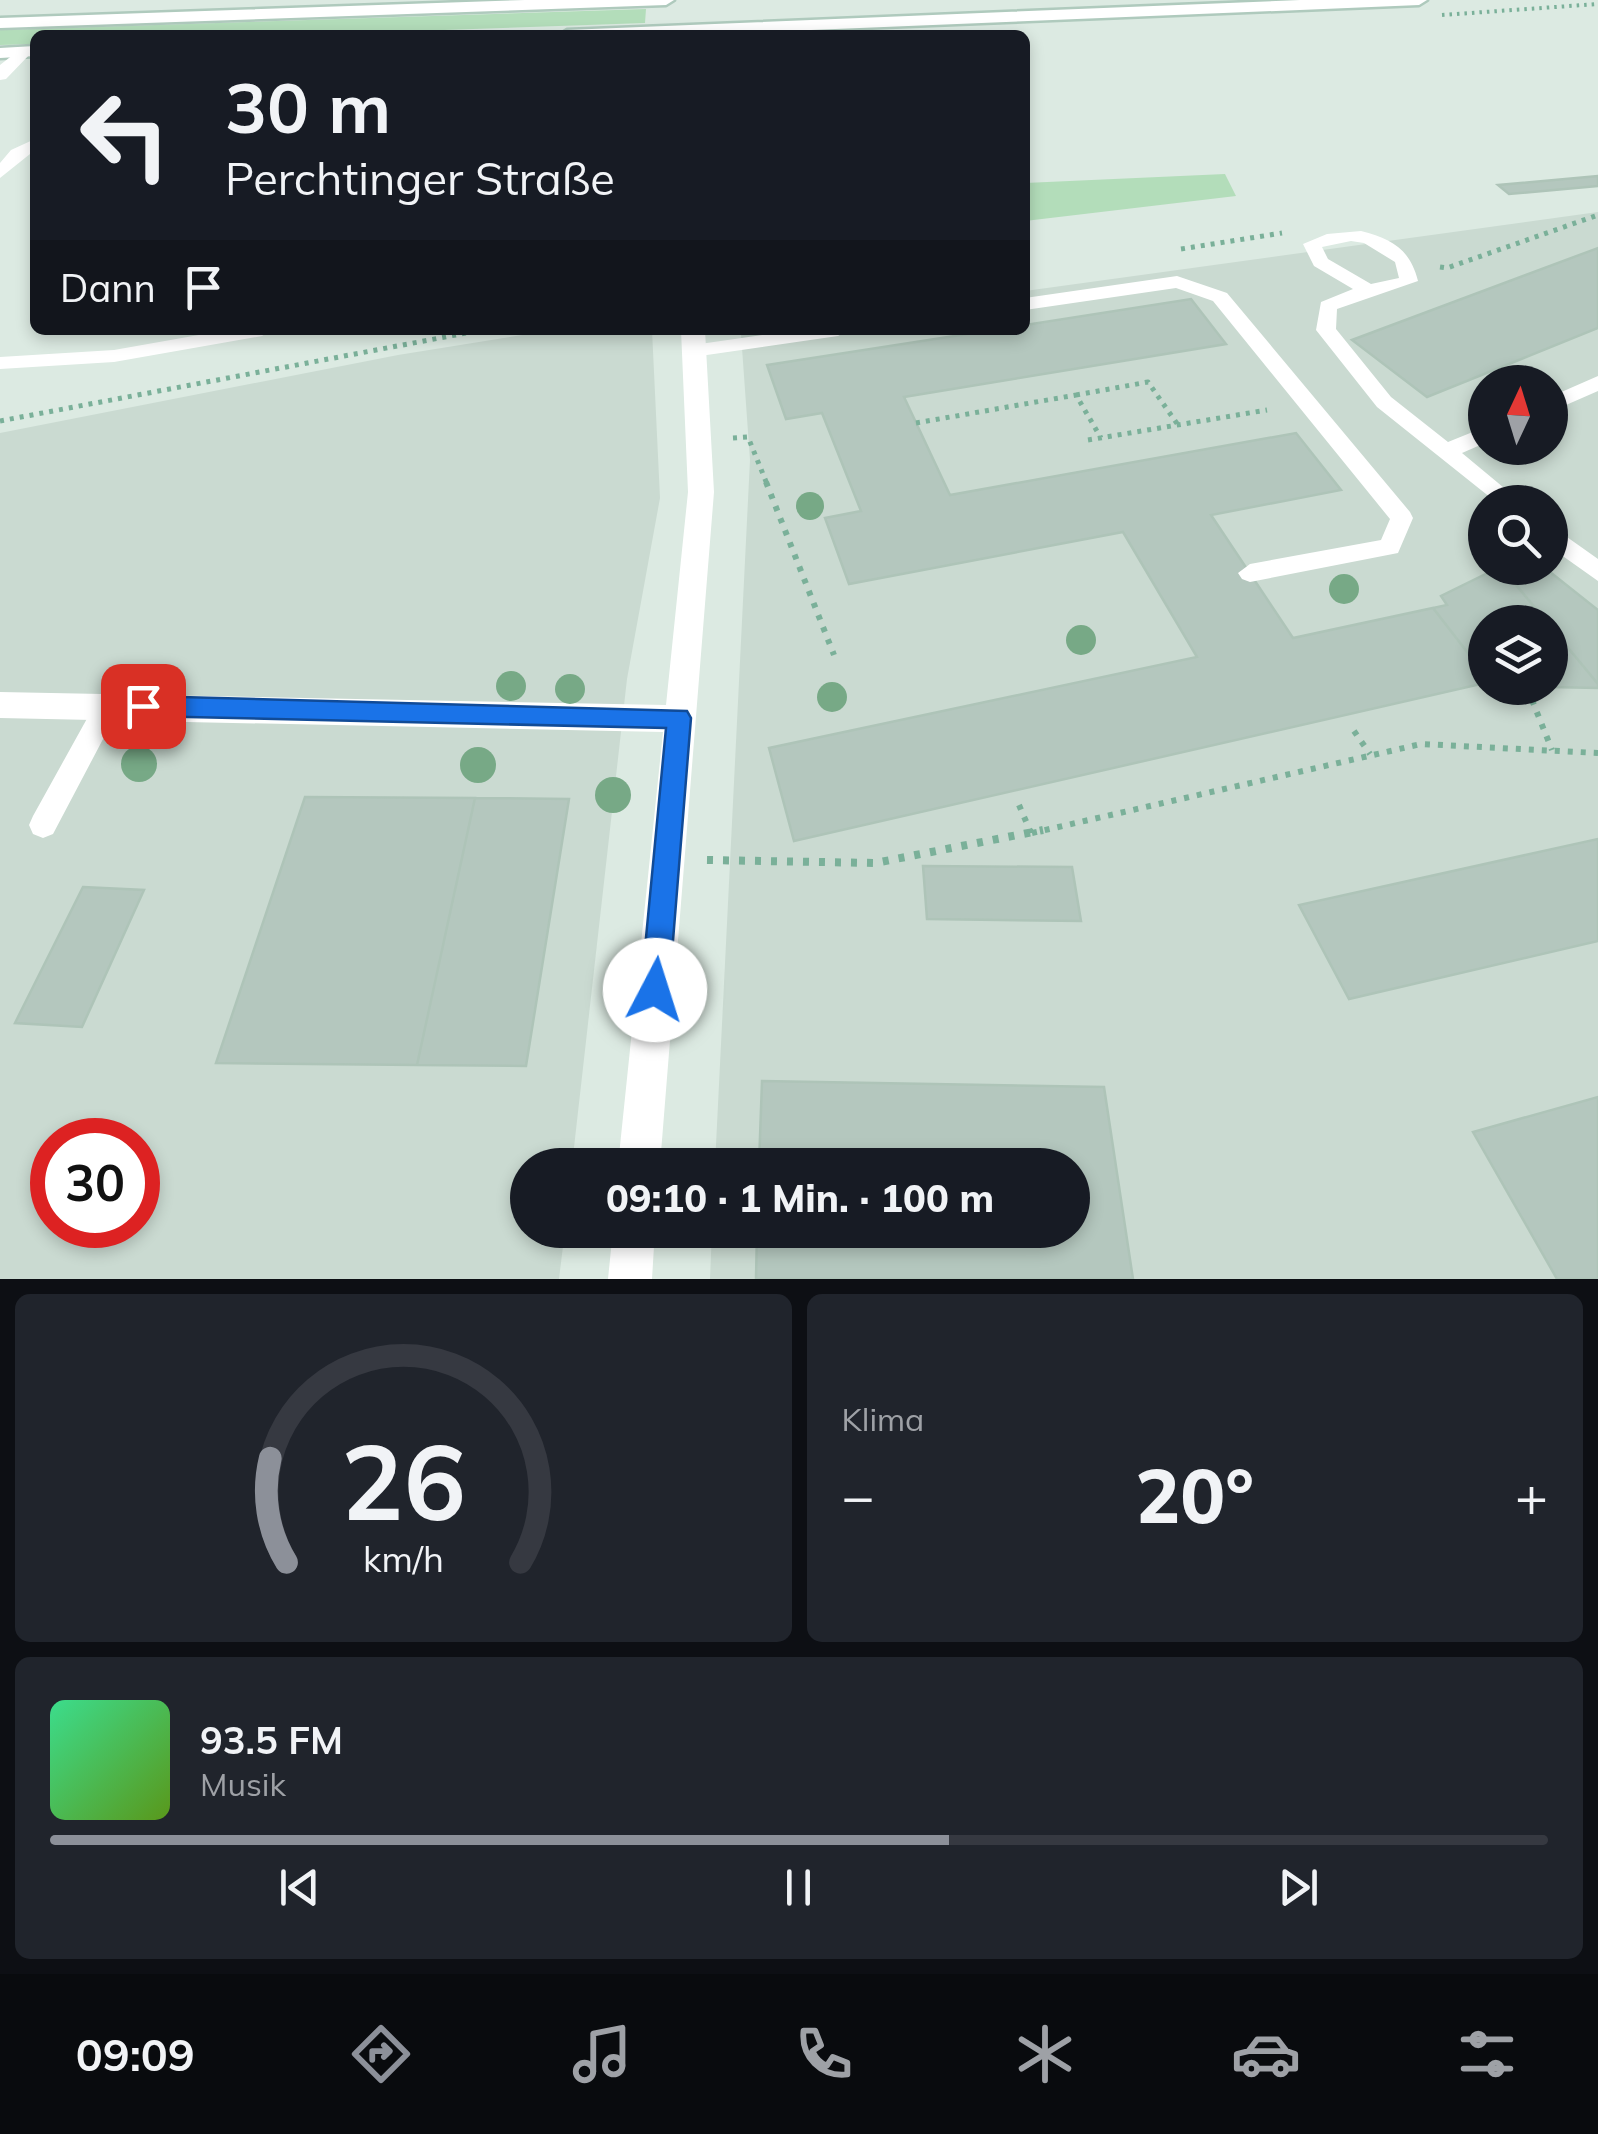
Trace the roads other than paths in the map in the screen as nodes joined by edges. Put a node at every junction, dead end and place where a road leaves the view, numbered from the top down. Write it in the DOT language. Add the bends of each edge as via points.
graph roads {
  1 [pos="666,0"];
  2 [pos="1419,0"];
  3 [pos="618,1"];
  4 [pos="1323,3"];
  5 [pos="0,23"];
  6 [pos="753,30"];
  7 [pos="29,52"];
  8 [pos="0,53"];
  9 [pos="0,75"];
  10 [pos="30,147"];
  11 [pos="0,173"];
  12 [pos="1368,290"];
  13 [pos="1030,303"];
  14 [pos="234,335"];
  15 [pos="766,335"];
  16 [pos="693,340"];
  17 [pos="0,364"];
  18 [pos="1598,383"];
  19 [pos="1568,396"];
  20 [pos="1468,442"];
  21 [pos="1445,452"];
  22 [pos="1488,485"];
  23 [pos="1568,548"];
  24 [pos="1598,572"];
  25 [pos="1250,573"];
  26 [pos="0,704"];
  27 [pos="108,706"];
  28 [pos="679,718"];
  29 [pos="44,824"];
  30 [pos="640,1148"];
  31 [pos="633,1248"];
  32 [pos="630,1279"];
  1 -- 3 [label="main road"];
  2 -- 4 [label="main road"];
  3 -- 5 [label="main road"];
  4 -- 6 [label="main road"];
  7 -- 8 [label="main road"];
  7 -- 9 [label="main road"];
  10 -- 11 [label="lane"];
  12 -- 12 [label="lane" via="1320,262 1312,244 1346,234 1371,236 1404,260 1410,281"];
  12 -- 21 [label="lane" via="1328,306 1326,330 1384,402"];
  13 -- 25 [label="lane" via="1177,282 1220,297 1402,518 1390,547"];
  14 -- 17 [label="lane" via="114,356"];
  15 -- 16 [label="lane"];
  16 -- 28 [label="main road" via="701,492"];
  18 -- 19 [label="lane"];
  20 -- 21 [label="lane"];
  21 -- 22 [label="lane"];
  23 -- 24 [label="lane"];
  26 -- 27 [label="main road"];
  27 -- 28 [label="main road"];
  27 -- 29 [label="lane"];
  28 -- 30 [label="main road"];
  31 -- 32 [label="main road"];
}
